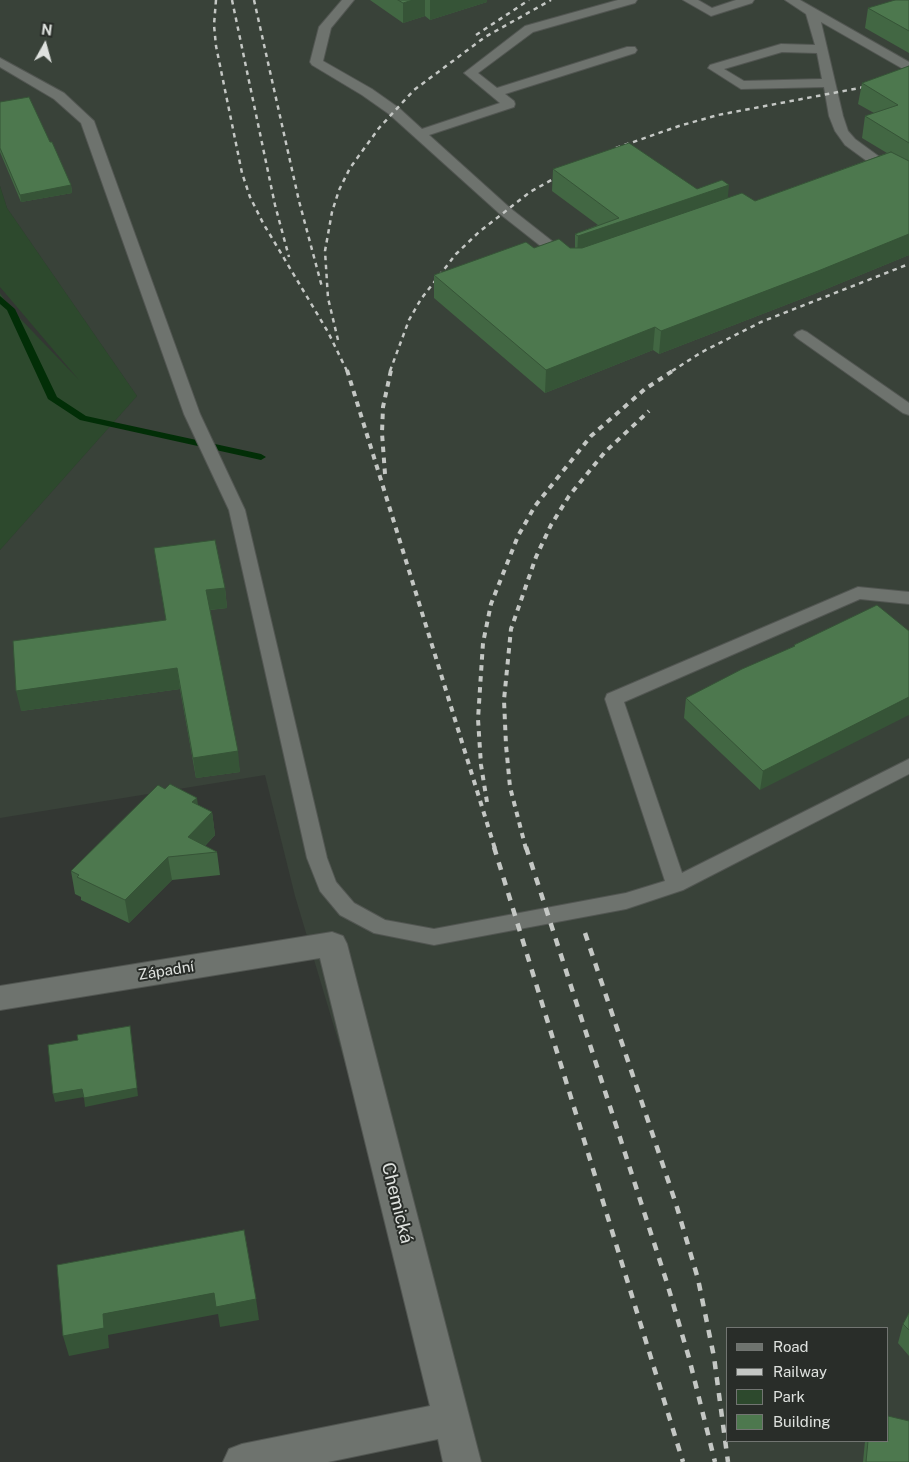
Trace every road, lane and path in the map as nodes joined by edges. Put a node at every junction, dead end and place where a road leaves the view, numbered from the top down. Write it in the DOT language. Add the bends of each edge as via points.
graph roads {
  1 [pos="348,0"];
  2 [pos="631,0"];
  3 [pos="689,0"];
  4 [pos="748,0"];
  5 [pos="791,0"];
  6 [pos="812,12"];
  7 [pos="822,49"];
  8 [pos="631,50"];
  9 [pos="0,62"];
  10 [pos="909,68"];
  11 [pos="829,83"];
  12 [pos="495,93"];
  13 [pos="420,134"];
  14 [pos="876,161"];
  15 [pos="858,167"];
  16 [pos="909,179"];
  17 [pos="575,266"];
  18 [pos="802,335"];
  19 [pos="909,410"];
  20 [pos="909,598"];
  21 [pos="909,766"];
  22 [pos="676,886"];
  23 [pos="332,944"];
  24 [pos="0,998"];
  25 [pos="451,1419"];
  26 [pos="242,1462"];
  27 [pos="462,1462"];
  1 -- 13 [label="lane" via="325,27 316,62 387,106"];
  2 -- 12 [label="lane" via="529,29 470,72"];
  3 -- 4 [label="lane" via="711,12"];
  5 -- 6 [label="lane"];
  6 -- 7 [label="lane"];
  6 -- 10 [label="lane"];
  7 -- 11 [label="lane"];
  7 -- 11 [label="lane" via="781,48 714,68 741,85"];
  8 -- 12 [label="lane"];
  9 -- 22 [label="lane" via="59,96 88,121 192,414 237,510 317,858 327,886 347,909 381,927 434,937 626,901"];
  11 -- 14 [label="lane" via="842,131 850,142"];
  12 -- 13 [label="lane" via="509,104"];
  13 -- 17 [label="lane" via="504,211"];
  14 -- 15 [label="lane"];
  14 -- 16 [label="lane"];
  18 -- 19 [label="lane"];
  20 -- 22 [label="lane" via="858,593 614,699"];
  21 -- 22 [label="lane"];
  23 -- 24 [label="street, Západní"];
  23 -- 25 [label="street, Chemická"];
  25 -- 26 [label="street"];
  25 -- 27 [label="street, Chemická"];
}
